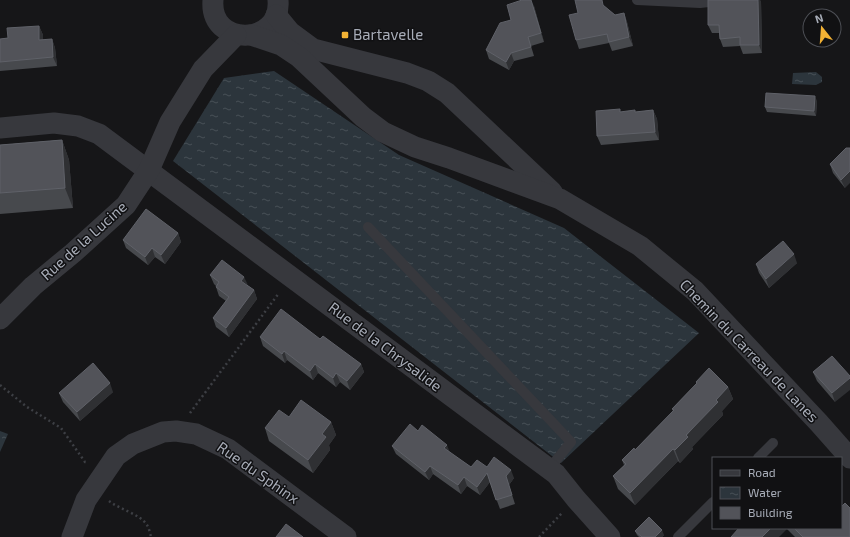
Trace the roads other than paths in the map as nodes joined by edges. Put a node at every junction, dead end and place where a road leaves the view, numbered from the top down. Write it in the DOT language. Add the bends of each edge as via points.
graph roads {
  1 [pos="637,0"];
  2 [pos="726,0"];
  3 [pos="214,5"];
  4 [pos="277,8"];
  5 [pos="244,35"];
  6 [pos="203,69"];
  7 [pos="0,128"];
  8 [pos="149,170"];
  9 [pos="560,199"];
  10 [pos="368,227"];
  11 [pos="0,319"];
  12 [pos="774,443"];
  13 [pos="759,457"];
  14 [pos="850,458"];
  15 [pos="549,469"];
  16 [pos="712,503"];
  17 [pos="72,537"];
  18 [pos="346,537"];
  19 [pos="610,537"];
  20 [pos="678,537"];
  1 -- 2 [label="lane" via="700,3"];
  3 -- 5 [label="street, Chemin du Carreau de Lanes" via="222,26 228,31"];
  3 -- 6 [label="street, Rue de la Lucine"];
  4 -- 5 [label="street" via="270,25 262,32"];
  4 -- 9 [label="street, Chemin du Carreau de Lanes" via="290,32 313,49 407,73 428,81 447,93"];
  5 -- 6 [label="street, Rue de la Lucine"];
  5 -- 9 [label="street, Chemin du Carreau de Lanes" via="281,45 300,57 363,117 383,132 414,147"];
  6 -- 8 [label="street, Rue de la Lucine" via="170,122"];
  7 -- 8 [label="street, Rue de la Chrysalide" via="54,123 78,126 99,134"];
  8 -- 11 [label="street, Rue de la Lucine" via="126,205 33,286"];
  8 -- 15 [label="street, Rue de la Chrysalide"];
  9 -- 14 [label="street, Chemin du Carreau de Lanes" via="640,246 695,291"];
  10 -- 15 [label="lane" via="571,442"];
  12 -- 13 [label="lane"];
  15 -- 19 [label="street, Rue de la Chrysalide"];
  16 -- 20 [label="lane"];
  17 -- 18 [label="street, Rue du Sphinx" via="86,500 116,456 133,444 163,432 176,431 196,434 228,449"];
}
